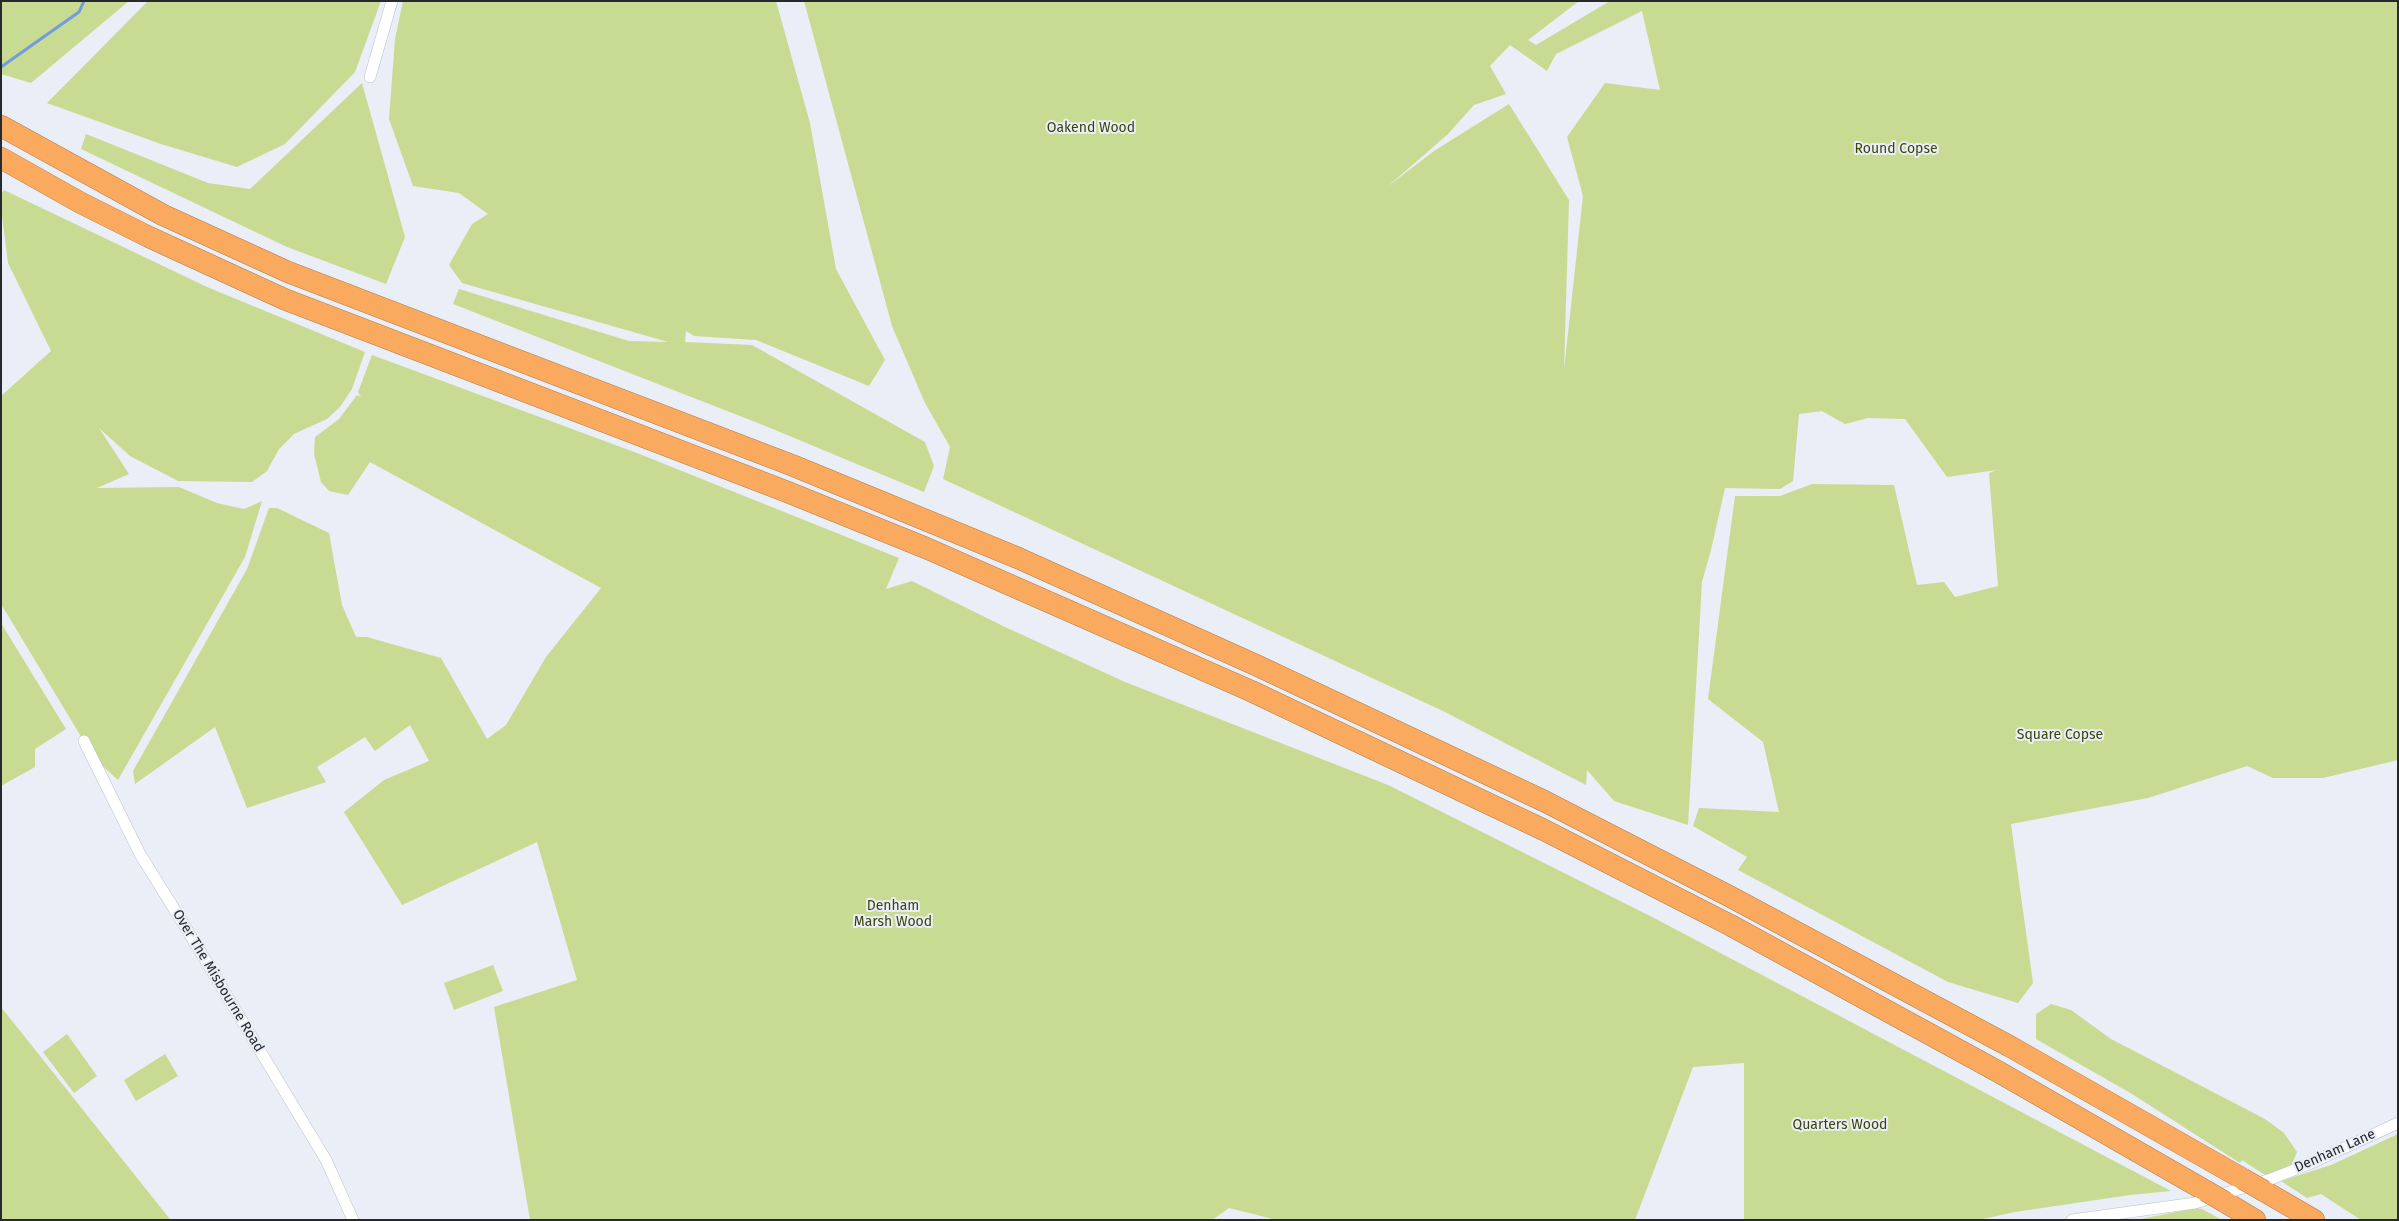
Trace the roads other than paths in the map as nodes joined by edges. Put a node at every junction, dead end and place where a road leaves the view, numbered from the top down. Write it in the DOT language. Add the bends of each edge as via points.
graph roads {
  1 [pos="392,1"];
  2 [pos="370,77"];
  3 [pos="1,126"];
  4 [pos="1,158"];
  5 [pos="84,741"];
  6 [pos="2398,1123"];
  7 [pos="2267,1185"];
  8 [pos="2201,1197"];
  9 [pos="353,1220"];
  10 [pos="2072,1220"];
  11 [pos="2255,1220"];
  12 [pos="2314,1220"];
  1 -- 2 [label="street"];
  3 -- 7 [label="highway, bridge" via="155,210 288,272 794,466 1018,558 1258,666 1544,802 1730,896 2011,1047 2243,1179"];
  4 -- 8 [label="highway" via="149,237 284,299 785,490 1251,691 1544,830 1730,925 1997,1071"];
  5 -- 9 [label="street, Over The Misbourne Road" via="140,854 326,1160"];
  6 -- 7 [label="street, Denham Lane"];
  7 -- 8 [label="street, Denham Lane"];
  7 -- 12 [label="highway"];
  8 -- 10 [label="street, Denham Lane"];
  8 -- 11 [label="highway, bridge" via="2226,1202"];
}
